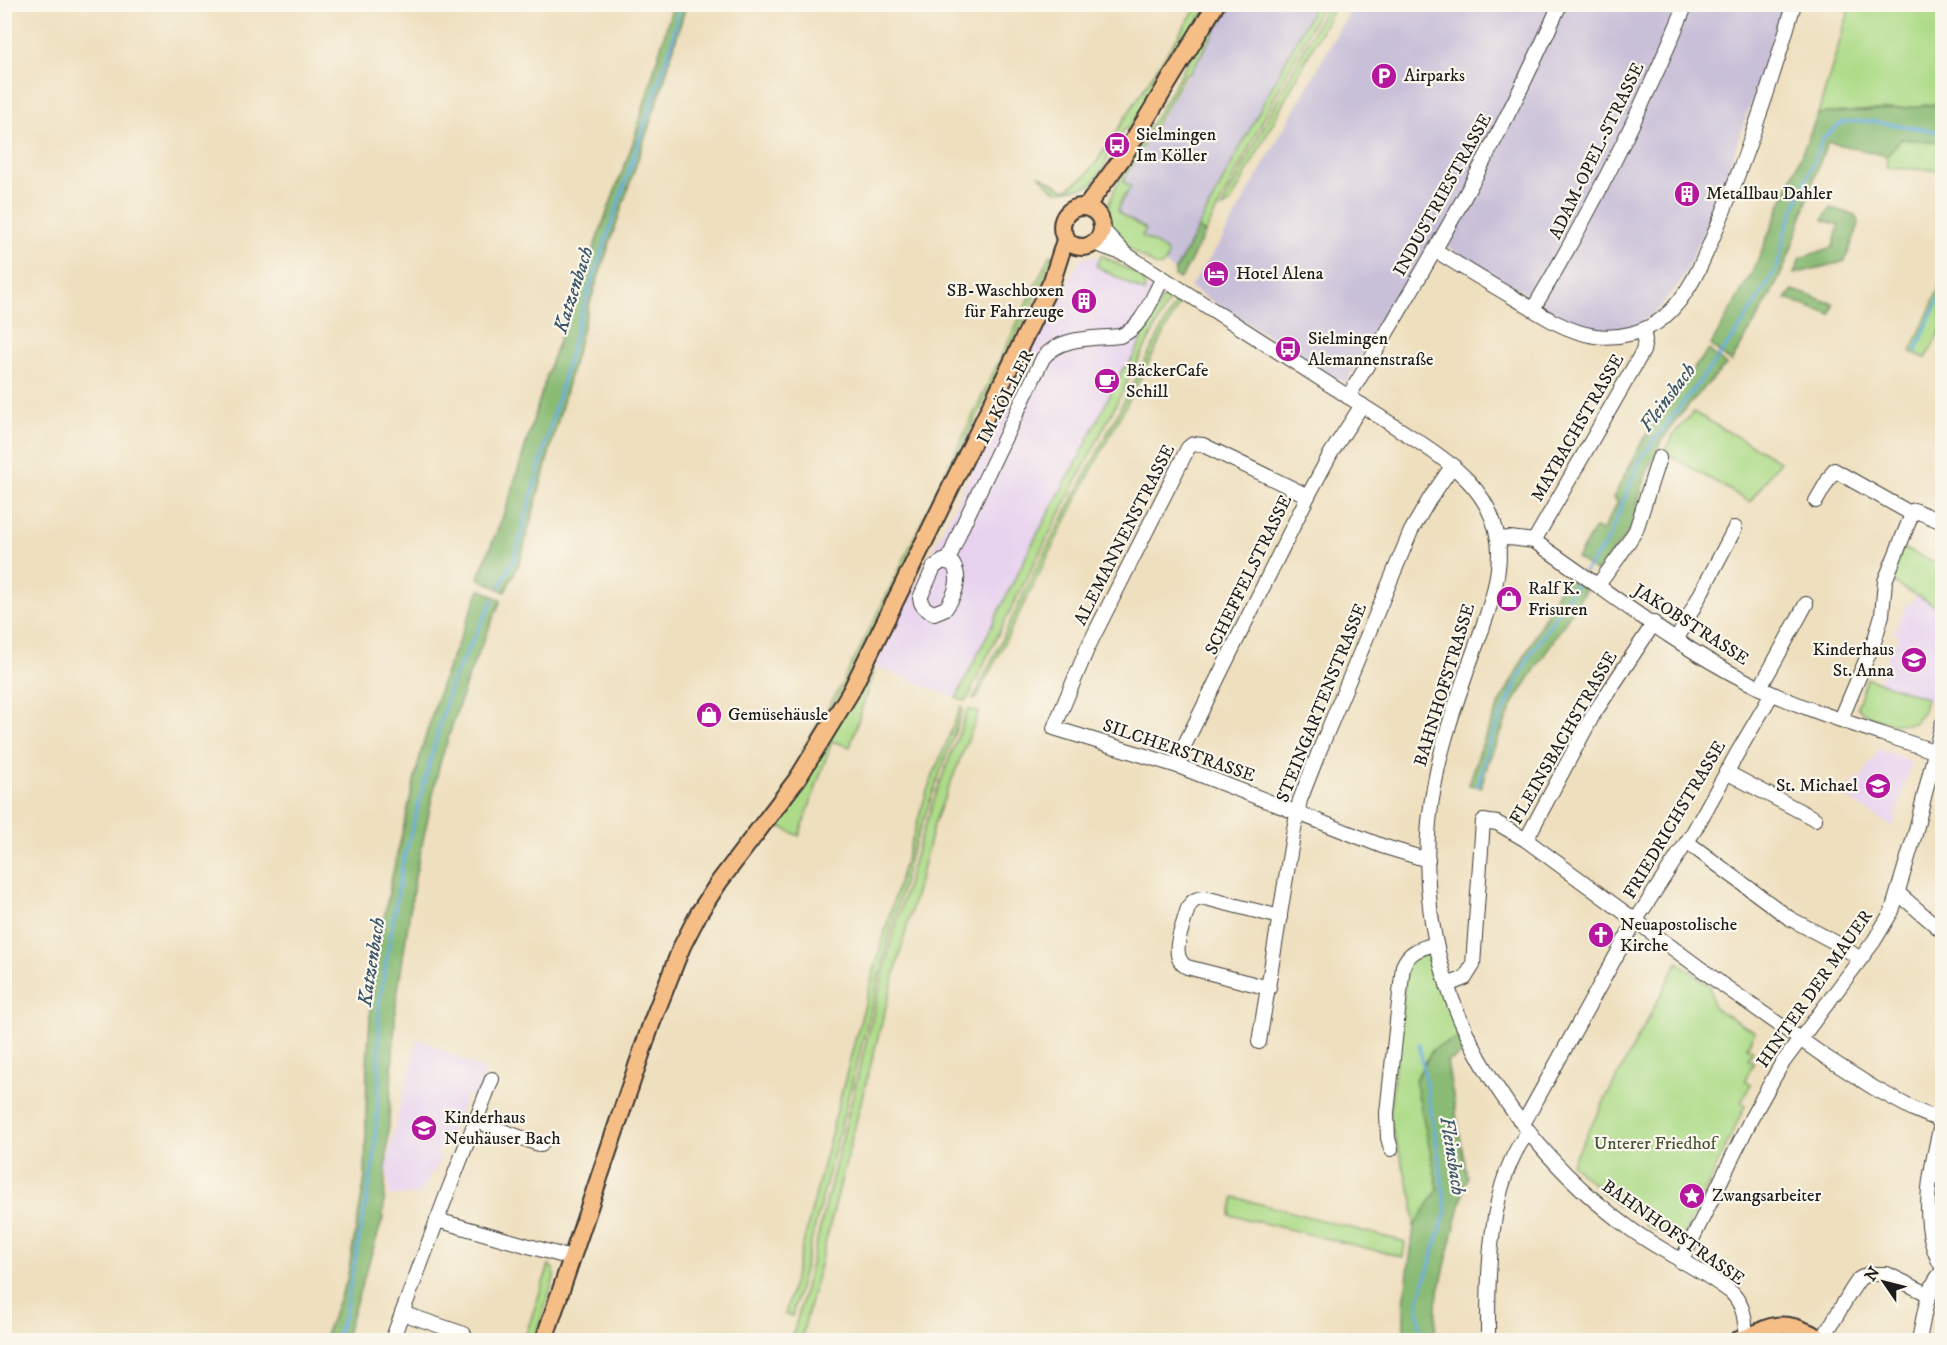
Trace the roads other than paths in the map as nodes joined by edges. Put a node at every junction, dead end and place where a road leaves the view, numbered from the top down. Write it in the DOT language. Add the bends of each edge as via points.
graph roads {
  1 [pos="1216,4"];
  2 [pos="1560,4"];
  3 [pos="1686,4"];
  4 [pos="1794,4"];
  5 [pos="1092,228"];
  6 [pos="1066,237"];
  7 [pos="1435,250"];
  8 [pos="1163,278"];
  9 [pos="1052,281"];
  10 [pos="1533,309"];
  11 [pos="1643,330"];
  12 [pos="1348,397"];
  13 [pos="1362,405"];
  14 [pos="1659,458"];
  15 [pos="1453,465"];
  16 [pos="1308,496"];
  17 [pos="1816,501"];
  18 [pos="1912,514"];
  19 [pos="1942,522"];
  20 [pos="1735,528"];
  21 [pos="1498,539"];
  22 [pos="1534,541"];
  23 [pos="948,561"];
  24 [pos="1595,583"];
  25 [pos="1806,604"];
  26 [pos="1654,623"];
  27 [pos="1677,639"];
  28 [pos="1766,691"];
  29 [pos="1841,719"];
  30 [pos="1942,724"];
  31 [pos="1054,728"];
  32 [pos="1939,752"];
  33 [pos="1178,766"];
  34 [pos="1726,772"];
  35 [pos="1297,812"];
  36 [pos="1815,819"];
  37 [pos="1526,840"];
  38 [pos="1687,842"];
  39 [pos="1428,860"];
  40 [pos="1898,892"];
  41 [pos="1280,917"];
  42 [pos="1636,920"];
  43 [pos="1942,931"];
  44 [pos="1435,944"];
  45 [pos="1860,959"];
  46 [pos="1447,985"];
  47 [pos="1269,988"];
  48 [pos="1799,1039"];
  49 [pos="1259,1042"];
  50 [pos="492,1079"];
  51 [pos="476,1121"];
  52 [pos="1942,1121"];
  53 [pos="1526,1128"];
  54 [pos="541,1145"];
  55 [pos="1391,1149"];
  56 [pos="437,1220"];
  57 [pos="571,1258"];
  58 [pos="1681,1262"];
  59 [pos="1942,1267"];
  60 [pos="1942,1272"];
  61 [pos="1930,1295"];
  62 [pos="402,1313"];
  63 [pos="464,1334"];
  64 [pos="1743,1340"];
  65 [pos="1823,1340"];
  66 [pos="392,1341"];
  67 [pos="544,1341"];
  68 [pos="1488,1341"];
  69 [pos="1919,1341"];
  1 -- 5 [label="main road" via="1113,172"];
  2 -- 7 [label="street, INDUSTRIESTRASSE" via="1497,135"];
  3 -- 10 [label="street, ADAM-OPEL-STRASSE" via="1608,174"];
  4 -- 11 [label="street" via="1760,116 1704,256 1672,309"];
  5 -- 6 [label="main road" via="1072,243"];
  5 -- 6 [label="main road" via="1077,207 1065,216"];
  5 -- 8 [label="street, BAHNHOFSTRASSE"];
  5 -- 9 [label="main road"];
  6 -- 9 [label="main road"];
  7 -- 10 [label="street"];
  7 -- 12 [label="street, INDUSTRIESTRASSE"];
  8 -- 12 [label="street, BAHNHOFSTRASSE"];
  8 -- 23 [label="street, IM KÖLLER" via="1132,330 1120,336 1063,343 1043,358"];
  9 -- 57 [label="main road" via="850,693 808,762 725,874 689,931 665,984"];
  10 -- 11 [label="street" via="1592,336 1618,336"];
  11 -- 22 [label="street, MAYBACHSTRASSE" via="1643,351"];
  12 -- 13 [label="street, BAHNHOFSTRASSE"];
  13 -- 15 [label="street, BAHNHOFSTRASSE"];
  13 -- 16 [label="street, SCHEFFELSTRASSE"];
  14 -- 24 [label="street" via="1631,540"];
  15 -- 21 [label="street, BAHNHOFSTRASSE" via="1486,503"];
  15 -- 35 [label="street, STEINGARTENSTRASSE" via="1411,531"];
  16 -- 31 [label="street, ALEMANNENSTRASSE" via="1203,445 1188,448 1088,647"];
  16 -- 33 [label="street, SCHEFFELSTRASSE" via="1185,744"];
  17 -- 18 [label="street" via="1838,464"];
  18 -- 19 [label="street" via="1914,510"];
  18 -- 29 [label="street" via="1886,581 1875,639"];
  20 -- 27 [label="street"];
  21 -- 22 [label="street, JAKOBSTRASSE"];
  21 -- 39 [label="street, BAHNHOFSTRASSE" via="1495,582 1437,772"];
  22 -- 24 [label="street, JAKOBSTRASSE"];
  24 -- 26 [label="street, JAKOBSTRASSE"];
  25 -- 28 [label="street, FRIEDRICHSTRASSE"];
  26 -- 27 [label="street, JAKOBSTRASSE"];
  26 -- 37 [label="street, FLEINSBACHSTRASSE" via="1593,715"];
  27 -- 28 [label="street, JAKOBSTRASSE" via="1705,659"];
  28 -- 29 [label="street, JAKOBSTRASSE"];
  28 -- 34 [label="street, FRIEDRICHSTRASSE"];
  29 -- 32 [label="street, JAKOBSTRASSE"];
  30 -- 32 [label="street, HINTER DER MAUER"];
  31 -- 33 [label="street, SILCHERSTRASSE"];
  32 -- 40 [label="street, HINTER DER MAUER"];
  33 -- 35 [label="street, SILCHERSTRASSE"];
  34 -- 36 [label="street"];
  34 -- 38 [label="street, FRIEDRICHSTRASSE"];
  35 -- 39 [label="street, SILCHERSTRASSE"];
  35 -- 41 [label="street, STEINGARTENSTRASSE"];
  37 -- 42 [label="street"];
  37 -- 46 [label="street" via="1497,823 1483,821 1473,965 1465,978"];
  38 -- 42 [label="street, FRIEDRICHSTRASSE"];
  38 -- 45 [label="street" via="1780,913"];
  39 -- 44 [label="street, BAHNHOFSTRASSE"];
  40 -- 43 [label="street"];
  40 -- 45 [label="street, HINTER DER MAUER" via="1883,927"];
  41 -- 47 [label="street, STEINGARTENSTRASSE"];
  41 -- 47 [label="street" via="1199,898 1189,905 1178,946 1178,959 1187,967"];
  42 -- 48 [label="street"];
  42 -- 53 [label="street, FRIEDRICHSTRASSE"];
  44 -- 46 [label="street, BAHNHOFSTRASSE"];
  44 -- 55 [label="street" via="1411,953 1403,966 1387,1113"];
  45 -- 48 [label="street, HINTER DER MAUER"];
  46 -- 53 [label="street, BAHNHOFSTRASSE" via="1481,1060"];
  47 -- 49 [label="street, STEINGARTENSTRASSE"];
  48 -- 52 [label="street" via="1874,1088"];
  48 -- 58 [label="street, HINTER DER MAUER" via="1757,1107"];
  50 -- 51 [label="street"];
  51 -- 54 [label="street"];
  51 -- 56 [label="street"];
  52 -- 59 [label="street" via="1931,1171 1929,1212 1933,1244"];
  53 -- 58 [label="street, BAHNHOFSTRASSE" via="1587,1195"];
  53 -- 68 [label="street, FRIEDRICHSTRASSE" via="1508,1165 1501,1192 1490,1260"];
  56 -- 57 [label="street"];
  56 -- 62 [label="street"];
  57 -- 67 [label="main road"];
  58 -- 64 [label="street, BAHNHOFSTRASSE" via="1737,1298 1744,1313"];
  60 -- 61 [label="street"];
  61 -- 65 [label="street" via="1887,1274 1868,1274 1859,1279"];
  61 -- 69 [label="street"];
  62 -- 63 [label="street"];
  62 -- 66 [label="street"];
  64 -- 65 [label="main road" via="1784,1324"];
}
